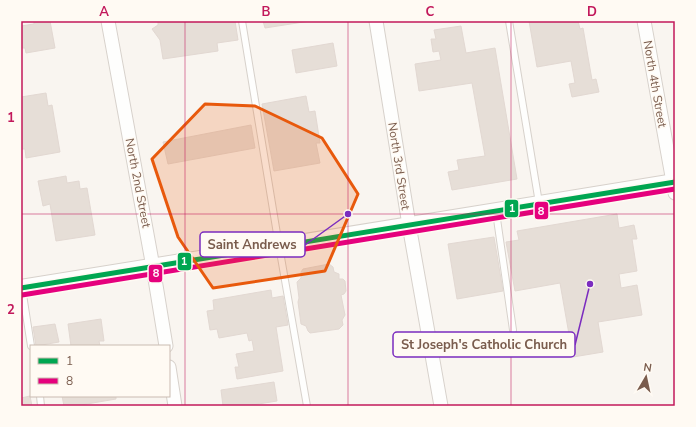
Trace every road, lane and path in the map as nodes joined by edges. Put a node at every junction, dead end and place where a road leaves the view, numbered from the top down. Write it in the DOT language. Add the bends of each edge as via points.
graph roads {
  1 [pos="108,21"];
  2 [pos="242,21"];
  3 [pos="376,21"];
  4 [pos="509,21"];
  5 [pos="644,21"];
  6 [pos="674,186"];
  7 [pos="539,204"];
  8 [pos="496,211"];
  9 [pos="408,225"];
  10 [pos="279,246"];
  11 [pos="154,267"];
  12 [pos="21,286"];
  13 [pos="512,330"];
  14 [pos="31,345"];
  15 [pos="166,345"];
  16 [pos="170,374"];
  17 [pos="175,406"];
  18 [pos="307,406"];
  19 [pos="441,406"];
  1 -- 11 [label="street, North 2nd Street"];
  2 -- 10 [label="lane"];
  3 -- 9 [label="street, North 3rd Street"];
  4 -- 7 [label="lane"];
  5 -- 6 [label="street, North 4th Street"];
  6 -- 7 [label="street"];
  7 -- 8 [label="street"];
  8 -- 9 [label="street"];
  8 -- 13 [label="lane"];
  9 -- 10 [label="street"];
  9 -- 19 [label="street, North 3rd Street"];
  10 -- 11 [label="street"];
  10 -- 18 [label="lane"];
  11 -- 12 [label="street"];
  11 -- 15 [label="street, North 2nd Street"];
  12 -- 14 [label="lane"];
  16 -- 17 [label="street"];
}
